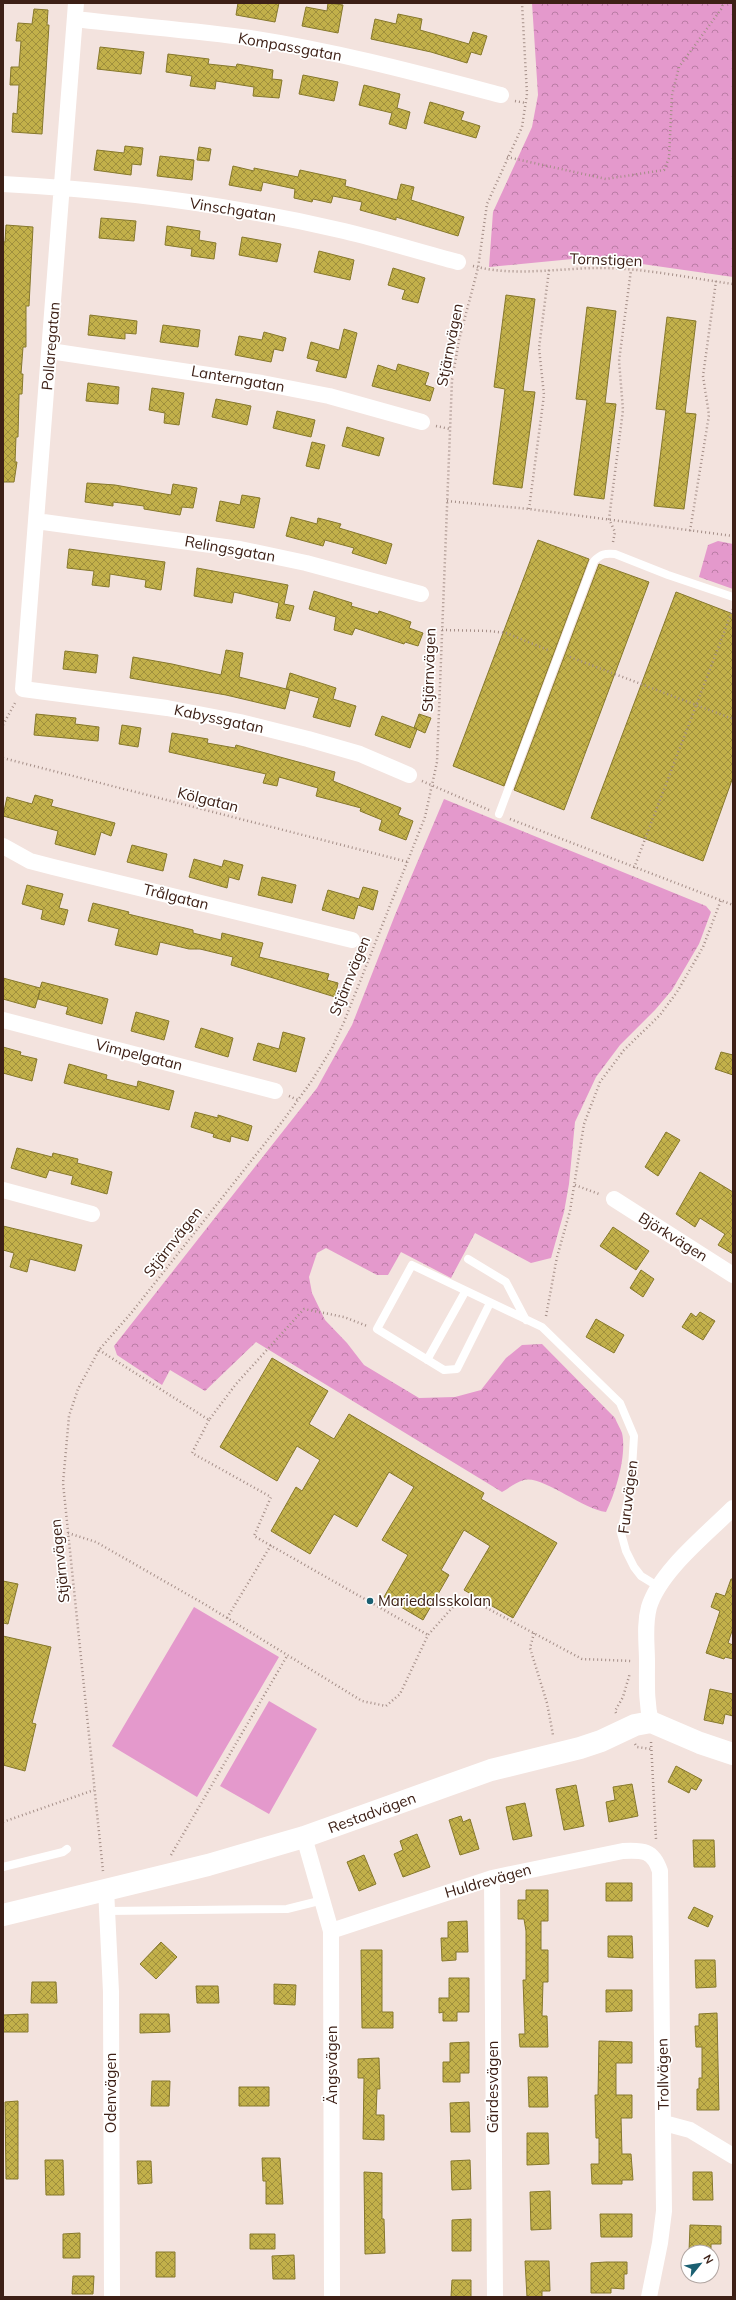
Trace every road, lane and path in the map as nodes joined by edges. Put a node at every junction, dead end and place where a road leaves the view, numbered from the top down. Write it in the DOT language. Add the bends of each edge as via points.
graph roads {
  1 [pos="76,3"];
  2 [pos="522,3"];
  3 [pos="723,3"];
  4 [pos="75,19"];
  5 [pos="500,95"];
  6 [pos="507,157"];
  7 [pos="3,184"];
  8 [pos="64,188"];
  9 [pos="458,262"];
  10 [pos="478,268"];
  11 [pos="549,270"];
  12 [pos="631,270"];
  13 [pos="716,281"];
  14 [pos="733,284"];
  15 [pos="50,351"];
  16 [pos="422,422"];
  17 [pos="447,500"];
  18 [pos="529,509"];
  19 [pos="609,519"];
  20 [pos="36,521"];
  21 [pos="690,531"];
  22 [pos="733,536"];
  23 [pos="611,553"];
  24 [pos="421,594"];
  25 [pos="733,597"];
  26 [pos="733,608"];
  27 [pos="442,630"];
  28 [pos="559,654"];
  29 [pos="24,689"];
  30 [pos="696,705"];
  31 [pos="733,719"];
  32 [pos="3,725"];
  33 [pos="3,758"];
  34 [pos="409,775"];
  35 [pos="432,786"];
  36 [pos="499,814"];
  37 [pos="3,846"];
  38 [pos="408,862"];
  39 [pos="634,868"];
  40 [pos="721,900"];
  41 [pos="733,905"];
  42 [pos="352,940"];
  43 [pos="3,1020"];
  44 [pos="275,1091"];
  45 [pos="575,1184"];
  46 [pos="3,1190"];
  47 [pos="614,1200"];
  48 [pos="92,1214"];
  49 [pos="468,1259"];
  50 [pos="733,1275"];
  51 [pos="466,1292"];
  52 [pos="490,1303"];
  53 [pos="546,1318"];
  54 [pos="526,1320"];
  55 [pos="377,1329"];
  56 [pos="99,1350"];
  57 [pos="427,1360"];
  58 [pos="209,1420"];
  59 [pos="733,1508"];
  60 [pos="68,1533"];
  61 [pos="271,1545"];
  62 [pos="659,1586"];
  63 [pos="227,1618"];
  64 [pos="534,1633"];
  65 [pos="428,1635"];
  66 [pos="287,1656"];
  67 [pos="647,1662"];
  68 [pos="651,1722"];
  69 [pos="554,1740"];
  70 [pos="733,1754"];
  71 [pos="94,1790"];
  72 [pos="3,1822"];
  73 [pos="304,1837"];
  74 [pos="67,1849"];
  75 [pos="651,1855"];
  76 [pos="170,1856"];
  77 [pos="3,1867"];
  78 [pos="492,1878"];
  79 [pos="107,1900"];
  80 [pos="323,1900"];
  81 [pos="3,1915"];
  82 [pos="331,1931"];
  83 [pos="664,2123"];
  84 [pos="733,2156"];
  85 [pos="112,2297"];
  86 [pos="332,2297"];
  87 [pos="495,2297"];
  88 [pos="649,2297"];
  1 -- 4 [label="street, Pollaregatan"];
  2 -- 6 [label="path, Stjärnvägen" via="527,94 522,127"];
  3 -- 6 [label="path" via="722,8 678,67 672,94 670,158 664,170 606,179"];
  4 -- 5 [label="street, Kompassgatan" via="249,38 382,64"];
  4 -- 8 [label="street, Pollaregatan"];
  6 -- 10 [label="path, Stjärnvägen" via="487,204"];
  7 -- 8 [label="street, Vinschgatan"];
  8 -- 9 [label="street, Vinschgatan" via="250,212 344,231"];
  8 -- 15 [label="street, Pollaregatan"];
  10 -- 11 [label="path, Tornstigen"];
  10 -- 17 [label="path, Stjärnvägen" via="459,340 452,380"];
  11 -- 12 [label="path, Tornstigen"];
  11 -- 18 [label="path" via="539,348 544,395"];
  12 -- 13 [label="path, Tornstigen"];
  12 -- 19 [label="path" via="618,373 624,410"];
  13 -- 14 [label="path, Tornstigen"];
  13 -- 21 [label="path" via="703,376 709,415"];
  15 -- 16 [label="street, Lanterngatan" via="262,383 329,396"];
  15 -- 20 [label="street, Pollaregatan"];
  17 -- 18 [label="path"];
  17 -- 27 [label="path, Stjärnvägen"];
  18 -- 19 [label="path"];
  19 -- 21 [label="path"];
  19 -- 23 [label="path" via="615,532"];
  20 -- 24 [label="street, Relingsgatan" via="240,549 306,563"];
  20 -- 29 [label="street, Pollaregatan"];
  21 -- 22 [label="path"];
  23 -- 25 [label="lane"];
  23 -- 28 [label="lane" via="594,561"];
  26 -- 30 [label="path"];
  27 -- 28 [label="path" via="489,630 506,633"];
  27 -- 35 [label="path, Stjärnvägen" via="437,762"];
  28 -- 30 [label="path"];
  28 -- 36 [label="lane"];
  29 -- 32 [label="path"];
  29 -- 34 [label="street, Kabyssgatan" via="167,708 240,722 308,738 360,754"];
  30 -- 31 [label="path"];
  30 -- 39 [label="path"];
  33 -- 38 [label="path, Kölgatan"];
  34 -- 35 [label="path"];
  35 -- 36 [label="path"];
  35 -- 38 [label="path, Stjärnvägen" via="425,817"];
  36 -- 39 [label="path"];
  37 -- 42 [label="street, Trålgatan" via="30,861"];
  38 -- 56 [label="path, Stjärnvägen" via="344,1022 332,1048 311,1082 132,1312"];
  39 -- 40 [label="path"];
  40 -- 41 [label="path"];
  40 -- 45 [label="path" via="703,947 677,992 660,1015 624,1050 600,1082 584,1124"];
  43 -- 44 [label="street, Vimpelgatan"];
  45 -- 47 [label="path"];
  45 -- 53 [label="path" via="557,1257"];
  46 -- 48 [label="street"];
  47 -- 50 [label="street, Björkvägen"];
  49 -- 54 [label="lane" via="506,1282"];
  51 -- 52 [label="lane, Furuvägen"];
  51 -- 55 [label="lane, Furuvägen" via="412,1265"];
  51 -- 57 [label="lane"];
  52 -- 54 [label="lane, Furuvägen"];
  52 -- 57 [label="lane" via="457,1369 444,1370"];
  54 -- 62 [label="lane, Furuvägen" via="542,1327 620,1402 634,1436 631,1484 621,1533 634,1567 641,1576"];
  55 -- 57 [label="lane"];
  55 -- 58 [label="path" via="344,1317 304,1309 236,1384"];
  56 -- 58 [label="path"];
  56 -- 60 [label="path, Stjärnvägen" via="78,1389 69,1416 63,1483"];
  58 -- 61 [label="path" via="192,1453 271,1496 254,1536"];
  59 -- 62 [label="street"];
  60 -- 63 [label="path" via="96,1542"];
  60 -- 71 [label="path, Stjärnvägen"];
  61 -- 63 [label="path"];
  61 -- 65 [label="path"];
  62 -- 67 [label="street" via="649,1606"];
  63 -- 66 [label="path"];
  64 -- 65 [label="path" via="470,1598 460,1599"];
  64 -- 67 [label="path" via="582,1659"];
  64 -- 69 [label="path" via="530,1648 547,1703"];
  65 -- 66 [label="path" via="400,1694 386,1706 362,1701"];
  66 -- 76 [label="path"];
  67 -- 68 [label="street" via="646,1702"];
  68 -- 70 [label="street"];
  68 -- 73 [label="street, Restadvägen" via="580,1748 491,1770"];
  68 -- 75 [label="path" via="656,1845"];
  71 -- 72 [label="path"];
  71 -- 79 [label="path, Stjärnvägen"];
  73 -- 79 [label="street, Restadvägen" via="208,1865"];
  73 -- 80 [label="street, Ängsvägen"];
  74 -- 77 [label="lane"];
  75 -- 78 [label="street, Huldrevägen" via="640,1851 623,1851"];
  75 -- 83 [label="street, Trollvägen" via="660,1871"];
  78 -- 82 [label="street, Huldrevägen"];
  78 -- 87 [label="street, Gärdesvägen"];
  79 -- 80 [label="lane" via="287,1908"];
  79 -- 81 [label="street, Restadvägen"];
  79 -- 85 [label="street, Odenvägen" via="111,1992"];
  80 -- 82 [label="street, Ängsvägen"];
  82 -- 86 [label="street, Ängsvägen"];
  83 -- 84 [label="street" via="690,2130"];
  83 -- 88 [label="street, Trollvägen" via="664,2211"];
}
